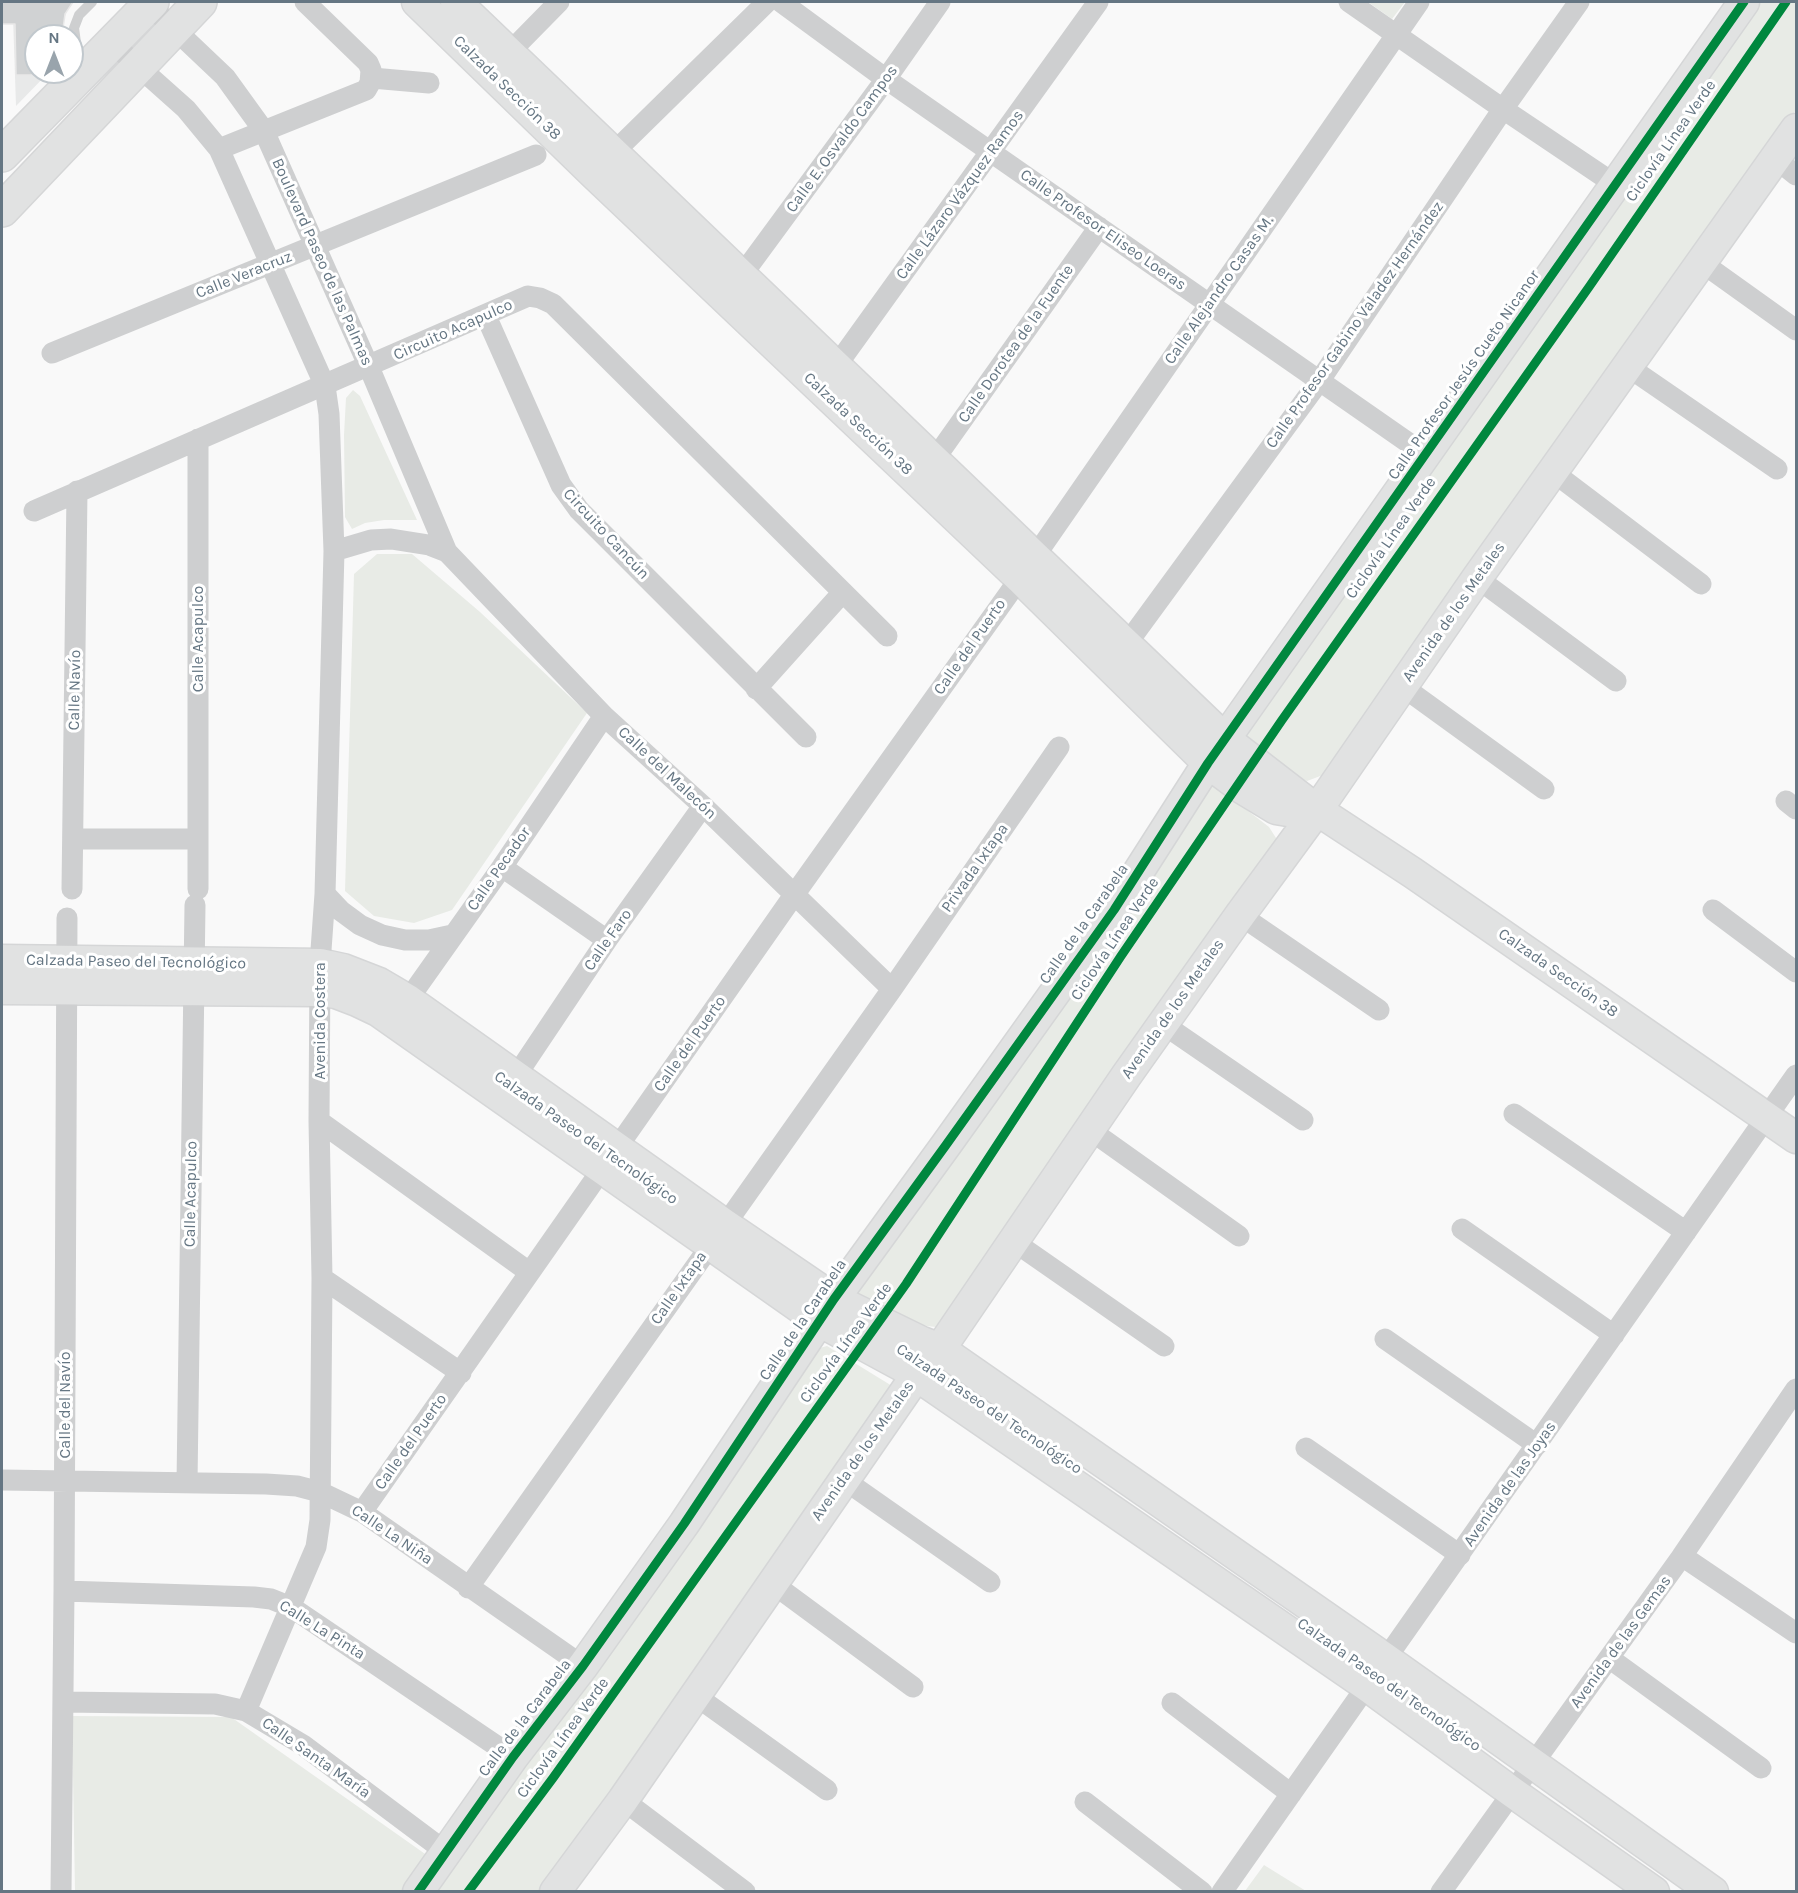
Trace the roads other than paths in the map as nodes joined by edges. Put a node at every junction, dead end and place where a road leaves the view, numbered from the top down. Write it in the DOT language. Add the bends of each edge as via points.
graph roads {
  1 [pos="92,2"];
  2 [pos="200,2"];
  3 [pos="305,2"];
  4 [pos="417,2"];
  5 [pos="456,2"];
  6 [pos="559,2"];
  7 [pos="767,2"];
  8 [pos="782,2"];
  9 [pos="940,2"];
  10 [pos="1098,2"];
  11 [pos="1349,2"];
  12 [pos="1419,2"];
  13 [pos="1579,2"];
  14 [pos="1744,2"];
  15 [pos="148,3"];
  16 [pos="174,28"];
  17 [pos="1396,34"];
  18 [pos="112,43"];
  19 [pos="500,62"];
  20 [pos="139,67"];
  21 [pos="87,68"];
  22 [pos="372,78"];
  23 [pos="886,79"];
  24 [pos="429,83"];
  25 [pos="1503,110"];
  26 [pos="1797,129"];
  27 [pos="264,131"];
  28 [pos="219,149"];
  29 [pos="990,152"];
  30 [pos="2,155"];
  31 [pos="536,155"];
  32 [pos="603,163"];
  33 [pos="1786,167"];
  34 [pos="1616,185"];
  35 [pos="2,210"];
  36 [pos="1099,227"];
  37 [pos="315,246"];
  38 [pos="1701,262"];
  39 [pos="270,265"];
  40 [pos="742,275"];
  41 [pos="1210,304"];
  42 [pos="486,315"];
  43 [pos="1797,330"];
  44 [pos="52,353"];
  45 [pos="1627,366"];
  46 [pos="369,367"];
  47 [pos="828,377"];
  48 [pos="1320,380"];
  49 [pos="325,386"];
  50 [pos="198,440"];
  51 [pos="1426,455"];
  52 [pos="934,460"];
  53 [pos="1777,469"];
  54 [pos="1553,472"];
  55 [pos="77,491"];
  56 [pos="34,511"];
  57 [pos="334,551"];
  58 [pos="447,552"];
  59 [pos="1027,567"];
  60 [pos="1477,578"];
  61 [pos="1701,584"];
  62 [pos="843,592"];
  63 [pos="887,636"];
  64 [pos="1126,645"];
  65 [pos="1616,681"];
  66 [pos="1402,686"];
  67 [pos="756,689"];
  68 [pos="604,716"];
  69 [pos="806,737"];
  70 [pos="1225,739"];
  71 [pos="1059,747"];
  72 [pos="1208,764"];
  73 [pos="1544,789"];
  74 [pos="703,806"];
  75 [pos="1317,810"];
  76 [pos="73,839"];
  77 [pos="198,839"];
  78 [pos="502,867"];
  79 [pos="72,890"];
  80 [pos="325,894"];
  81 [pos="794,895"];
  82 [pos="1713,910"];
  83 [pos="1240,915"];
  84 [pos="67,918"];
  85 [pos="452,935"];
  86 [pos="608,940"];
  87 [pos="2,960"];
  88 [pos="1797,972"];
  89 [pos="67,976"];
  90 [pos="194,976"];
  91 [pos="320,978"];
  92 [pos="2,989"];
  93 [pos="892,990"];
  94 [pos="1379,1010"];
  95 [pos="400,1011"];
  96 [pos="1163,1024"];
  97 [pos="1797,1075"];
  98 [pos="516,1076"];
  99 [pos="1514,1114"];
  100 [pos="1768,1118"];
  101 [pos="1303,1120"];
  102 [pos="319,1121"];
  103 [pos="1090,1130"];
  104 [pos="1797,1138"];
  105 [pos="610,1159"];
  106 [pos="1462,1229"];
  107 [pos="1686,1232"];
  108 [pos="717,1234"];
  109 [pos="1239,1236"];
  110 [pos="1013,1241"];
  111 [pos="529,1272"];
  112 [pos="322,1278"];
  113 [pos="826,1310"];
  114 [pos="1614,1335"];
  115 [pos="1385,1339"];
  116 [pos="1164,1346"];
  117 [pos="940,1349"];
  118 [pos="460,1373"];
  119 [pos="916,1376"];
  120 [pos="1797,1389"];
  121 [pos="1537,1445"];
  122 [pos="1306,1448"];
  123 [pos="843,1479"];
  124 [pos="2,1480"];
  125 [pos="65,1482"];
  126 [pos="188,1483"];
  127 [pos="320,1492"];
  128 [pos="1163,1504"];
  129 [pos="362,1512"];
  130 [pos="1143,1532"];
  131 [pos="1460,1555"];
  132 [pos="1682,1556"];
  133 [pos="990,1582"];
  134 [pos="772,1583"];
  135 [pos="468,1588"];
  136 [pos="64,1591"];
  137 [pos="291,1607"];
  138 [pos="1797,1633"];
  139 [pos="1609,1658"];
  140 [pos="1386,1659"];
  141 [pos="582,1666"];
  142 [pos="1367,1686"];
  143 [pos="913,1687"];
  144 [pos="696,1696"];
  145 [pos="64,1702"];
  146 [pos="1172,1703"];
  147 [pos="246,1711"];
  148 [pos="513,1757"];
  149 [pos="1533,1763"];
  150 [pos="1761,1768"];
  151 [pos="827,1790"];
  152 [pos="1512,1792"];
  153 [pos="1291,1794"];
  154 [pos="623,1800"];
  155 [pos="1085,1802"];
  156 [pos="446,1852"];
  157 [pos="61,1892"];
  158 [pos="418,1892"];
  159 [pos="555,1892"];
  160 [pos="745,1892"];
  161 [pos="1202,1892"];
  162 [pos="1222,1892"];
  163 [pos="1441,1892"];
  164 [pos="1654,1892"];
  165 [pos="1713,1892"];
  1 -- 21 [label="lane" via="79,15 74,28 77,50"];
  2 -- 16 [label="main road"];
  3 -- 22 [label="street" via="368,63"];
  4 -- 19 [label="street, Calzada Sección 38"];
  5 -- 19 [label="street, Calzada Sección 38"];
  6 -- 19 [label="street"];
  7 -- 32 [label="street"];
  8 -- 23 [label="street, Calle Profesor Eliseo Loeras"];
  9 -- 23 [label="street, Calle E. Osvaldo Campos"];
  10 -- 29 [label="street, Calle Lázaro Vázquez Ramos"];
  11 -- 17 [label="street"];
  12 -- 17 [label="street, Calle Alejandro Casas M."];
  13 -- 25 [label="street, Calle Profesor Gabino Valadez Hernández"];
  14 -- 34 [label="street, Calle Profesor Jesús Cueto Nicanor"];
  15 -- 16 [label="street, Boulevard Paseo de las Palmas"];
  15 -- 18 [label="main road"];
  16 -- 20 [label="main road"];
  16 -- 27 [label="street, Boulevard Paseo de las Palmas" via="225,77"];
  17 -- 25 [label="street"];
  17 -- 41 [label="street, Calle Alejandro Casas M."];
  18 -- 20 [label="street"];
  18 -- 21 [label="main road"];
  19 -- 32 [label="street, Calzada Sección 38"];
  20 -- 28 [label="street" via="186,110"];
  20 -- 35 [label="main road"];
  21 -- 30 [label="main road"];
  22 -- 24 [label="street"];
  22 -- 27 [label="street" via="366,90"];
  23 -- 29 [label="street, Calle Profesor Eliseo Loeras"];
  23 -- 40 [label="street, Calle E. Osvaldo Campos"];
  25 -- 34 [label="street"];
  25 -- 48 [label="street, Calle Profesor Gabino Valadez Hernández"];
  26 -- 33 [label="street, Avenida de los Metales"];
  27 -- 28 [label="street"];
  27 -- 37 [label="street, Boulevard Paseo de las Palmas"];
  28 -- 39 [label="street"];
  29 -- 36 [label="street, Calle Profesor Eliseo Loeras"];
  29 -- 47 [label="street, Calle Lázaro Vázquez Ramos"];
  31 -- 37 [label="street, Calle Veracruz"];
  32 -- 40 [label="street, Calzada Sección 38"];
  32 -- 47 [label="street, Calzada Sección 38"];
  33 -- 38 [label="street, Avenida de los Metales"];
  34 -- 51 [label="street, Calle Profesor Jesús Cueto Nicanor"];
  36 -- 41 [label="street, Calle Profesor Eliseo Loeras"];
  36 -- 52 [label="street, Calle Dorotea de la Fuente"];
  37 -- 39 [label="street, Calle Veracruz"];
  37 -- 46 [label="street, Boulevard Paseo de las Palmas"];
  38 -- 43 [label="street"];
  38 -- 45 [label="street, Avenida de los Metales"];
  39 -- 44 [label="street, Calle Veracruz"];
  39 -- 49 [label="street"];
  40 -- 47 [label="street, Calzada Sección 38"];
  41 -- 48 [label="street, Calle Profesor Eliseo Loeras"];
  41 -- 59 [label="street, Calle Alejandro Casas M."];
  42 -- 46 [label="street, Circuito Acapulco"];
  42 -- 62 [label="street, Circuito Acapulco" via="528,296 553,304"];
  42 -- 67 [label="street, Circuito Cancún" via="561,485 579,510"];
  45 -- 53 [label="street"];
  45 -- 54 [label="street, Avenida de los Metales"];
  46 -- 49 [label="street, Circuito Acapulco"];
  46 -- 58 [label="street, Boulevard Paseo de las Palmas"];
  47 -- 52 [label="street, Calzada Sección 38"];
  47 -- 59 [label="street, Calzada Sección 38"];
  48 -- 51 [label="street, Calle Profesor Eliseo Loeras"];
  48 -- 64 [label="street, Calle Profesor Gabino Valadez Hernández"];
  49 -- 50 [label="street, Circuito Acapulco"];
  49 -- 57 [label="street"];
  50 -- 55 [label="street, Circuito Acapulco"];
  50 -- 77 [label="street, Calle Acapulco"];
  51 -- 70 [label="street, Calle Profesor Jesús Cueto Nicanor"];
  52 -- 59 [label="street, Calzada Sección 38"];
  54 -- 60 [label="street, Avenida de los Metales"];
  54 -- 61 [label="street"];
  55 -- 56 [label="street, Circuito Acapulco"];
  55 -- 76 [label="street, Calle Navío"];
  57 -- 58 [label="street" via="371,540 391,539 429,544"];
  57 -- 80 [label="street, Avenida Costera"];
  58 -- 68 [label="street, Calle del Malecón"];
  59 -- 64 [label="street, Calzada Sección 38"];
  59 -- 72 [label="street, Calzada Sección 38"];
  59 -- 81 [label="street, Calle del Puerto"];
  60 -- 65 [label="street"];
  60 -- 66 [label="street, Avenida de los Metales"];
  62 -- 63 [label="street"];
  62 -- 67 [label="street"];
  64 -- 70 [label="street, Calzada Sección 38"];
  66 -- 73 [label="street"];
  66 -- 75 [label="street, Avenida de los Metales"];
  67 -- 69 [label="street, Circuito Cancún"];
  68 -- 74 [label="street, Calle del Malecón"];
  68 -- 78 [label="street, Calle Pecador"];
  70 -- 72 [label="street, Calle Profesor Jesús Cueto Nicanor"];
  70 -- 75 [label="street, Calzada Sección 38"];
  71 -- 93 [label="street, Privada Ixtapa"];
  72 -- 75 [label="street, Calzada Sección 38" via="1276,808 1294,812"];
  72 -- 113 [label="street, Calle de la Carabela" via="1114,910"];
  74 -- 81 [label="street, Calle del Malecón"];
  74 -- 86 [label="street, Calle Faro"];
  75 -- 83 [label="street, Avenida de los Metales"];
  75 -- 100 [label="street, Calzada Sección 38"];
  76 -- 77 [label="street"];
  76 -- 79 [label="street, Calle Navío"];
  77 -- 90 [label="street, Calle Acapulco"];
  78 -- 85 [label="street, Calle Pecador"];
  78 -- 86 [label="street"];
  80 -- 85 [label="street" via="360,925 382,934 405,940"];
  80 -- 91 [label="street, Avenida Costera"];
  81 -- 93 [label="street, Calle del Malecón"];
  81 -- 105 [label="street, Calle del Puerto"];
  82 -- 88 [label="street"];
  83 -- 94 [label="street"];
  83 -- 96 [label="street, Avenida de los Metales"];
  84 -- 89 [label="street, Calle del Navío"];
  85 -- 95 [label="street, Calle Pecador"];
  86 -- 98 [label="street, Calle Faro"];
  87 -- 89 [label="street, Calzada Paseo del Tecnológico"];
  89 -- 90 [label="street, Calzada Paseo del Tecnológico"];
  89 -- 92 [label="street, Calzada Paseo del Tecnológico"];
  89 -- 125 [label="street, Calle del Navío"];
  90 -- 91 [label="street, Calzada Paseo del Tecnológico"];
  90 -- 126 [label="street, Calle Acapulco"];
  91 -- 95 [label="street, Calzada Paseo del Tecnológico" via="336,993"];
  91 -- 102 [label="street, Avenida Costera"];
  93 -- 108 [label="street, Calle Ixtapa"];
  95 -- 98 [label="street, Calzada Paseo del Tecnológico"];
  95 -- 105 [label="street, Calzada Paseo del Tecnológico"];
  96 -- 101 [label="street"];
  96 -- 103 [label="street, Avenida de los Metales"];
  97 -- 100 [label="street, Avenida de las Joyas"];
  98 -- 105 [label="street, Calzada Paseo del Tecnológico"];
  99 -- 107 [label="street"];
  100 -- 104 [label="street, Calzada Sección 38"];
  100 -- 107 [label="street, Avenida de las Joyas"];
  102 -- 111 [label="street"];
  102 -- 112 [label="street, Avenida Costera"];
  103 -- 109 [label="street"];
  103 -- 110 [label="street, Avenida de los Metales"];
  105 -- 108 [label="street, Calzada Paseo del Tecnológico"];
  105 -- 111 [label="street, Calle del Puerto"];
  106 -- 114 [label="street"];
  107 -- 114 [label="street, Avenida de las Joyas"];
  108 -- 113 [label="street, Calzada Paseo del Tecnológico"];
  108 -- 135 [label="street, Calle Ixtapa"];
  110 -- 116 [label="street"];
  110 -- 117 [label="street, Avenida de los Metales"];
  111 -- 118 [label="street, Calle del Puerto"];
  112 -- 118 [label="street"];
  112 -- 127 [label="street, Avenida Costera"];
  113 -- 117 [label="street, Calzada Paseo del Tecnológico"];
  113 -- 119 [label="street, Calzada Paseo del Tecnológico"];
  113 -- 141 [label="street, Calle de la Carabela" via="684,1524"];
  114 -- 121 [label="street, Avenida de las Joyas"];
  115 -- 121 [label="street"];
  117 -- 119 [label="street, Avenida de los Metales"];
  117 -- 128 [label="street, Calzada Paseo del Tecnológico"];
  118 -- 129 [label="street, Calle del Puerto"];
  119 -- 123 [label="street, Avenida de los Metales"];
  119 -- 130 [label="street, Calzada Paseo del Tecnológico"];
  120 -- 132 [label="street, Avenida de las Gemas"];
  121 -- 131 [label="street, Avenida de las Joyas"];
  122 -- 131 [label="street"];
  123 -- 133 [label="street"];
  123 -- 134 [label="street, Avenida de los Metales"];
  124 -- 125 [label="street, Calle La Niña"];
  125 -- 126 [label="street, Calle La Niña"];
  125 -- 136 [label="street, Calle del Navío"];
  126 -- 127 [label="street, Calle La Niña" via="297,1486"];
  127 -- 129 [label="street, Calle La Niña"];
  127 -- 137 [label="street" via="316,1547"];
  128 -- 130 [label="street"];
  128 -- 140 [label="street, Calzada Paseo del Tecnológico"];
  129 -- 135 [label="street, Calle La Niña"];
  130 -- 142 [label="street, Calzada Paseo del Tecnológico"];
  131 -- 140 [label="street, Avenida de las Joyas"];
  132 -- 138 [label="street"];
  132 -- 139 [label="street, Avenida de las Gemas"];
  134 -- 143 [label="street"];
  134 -- 144 [label="street, Avenida de los Metales"];
  135 -- 141 [label="street, Calle La Niña"];
  136 -- 137 [label="street, Calle La Pinta" via="254,1597"];
  136 -- 145 [label="street, Calle del Navío"];
  137 -- 147 [label="street"];
  137 -- 148 [label="street, Calle La Pinta"];
  139 -- 149 [label="street, Avenida de las Gemas"];
  139 -- 150 [label="street"];
  140 -- 142 [label="street, Avenida de las Joyas"];
  140 -- 149 [label="street, Calzada Paseo del Tecnológico"];
  141 -- 148 [label="street, Calle de la Carabela"];
  142 -- 152 [label="street, Calzada Paseo del Tecnológico"];
  142 -- 153 [label="street, Avenida de las Joyas"];
  144 -- 151 [label="street"];
  144 -- 154 [label="street, Avenida de los Metales"];
  145 -- 147 [label="street, Calle Santa María" via="215,1704"];
  145 -- 157 [label="street, Calle del Navío"];
  146 -- 153 [label="street"];
  147 -- 156 [label="street, Calle Santa María" via="303,1745"];
  148 -- 156 [label="street, Calle de la Carabela"];
  149 -- 152 [label="street, Avenida de las Gemas"];
  149 -- 165 [label="street, Calzada Paseo del Tecnológico"];
  152 -- 163 [label="street, Avenida de las Gemas"];
  152 -- 164 [label="street, Calzada Paseo del Tecnológico"];
  153 -- 162 [label="street, Avenida de las Joyas"];
  154 -- 159 [label="street, Avenida de los Metales"];
  154 -- 160 [label="street"];
  155 -- 161 [label="street"];
  156 -- 158 [label="street, Calle de la Carabela"];
}
